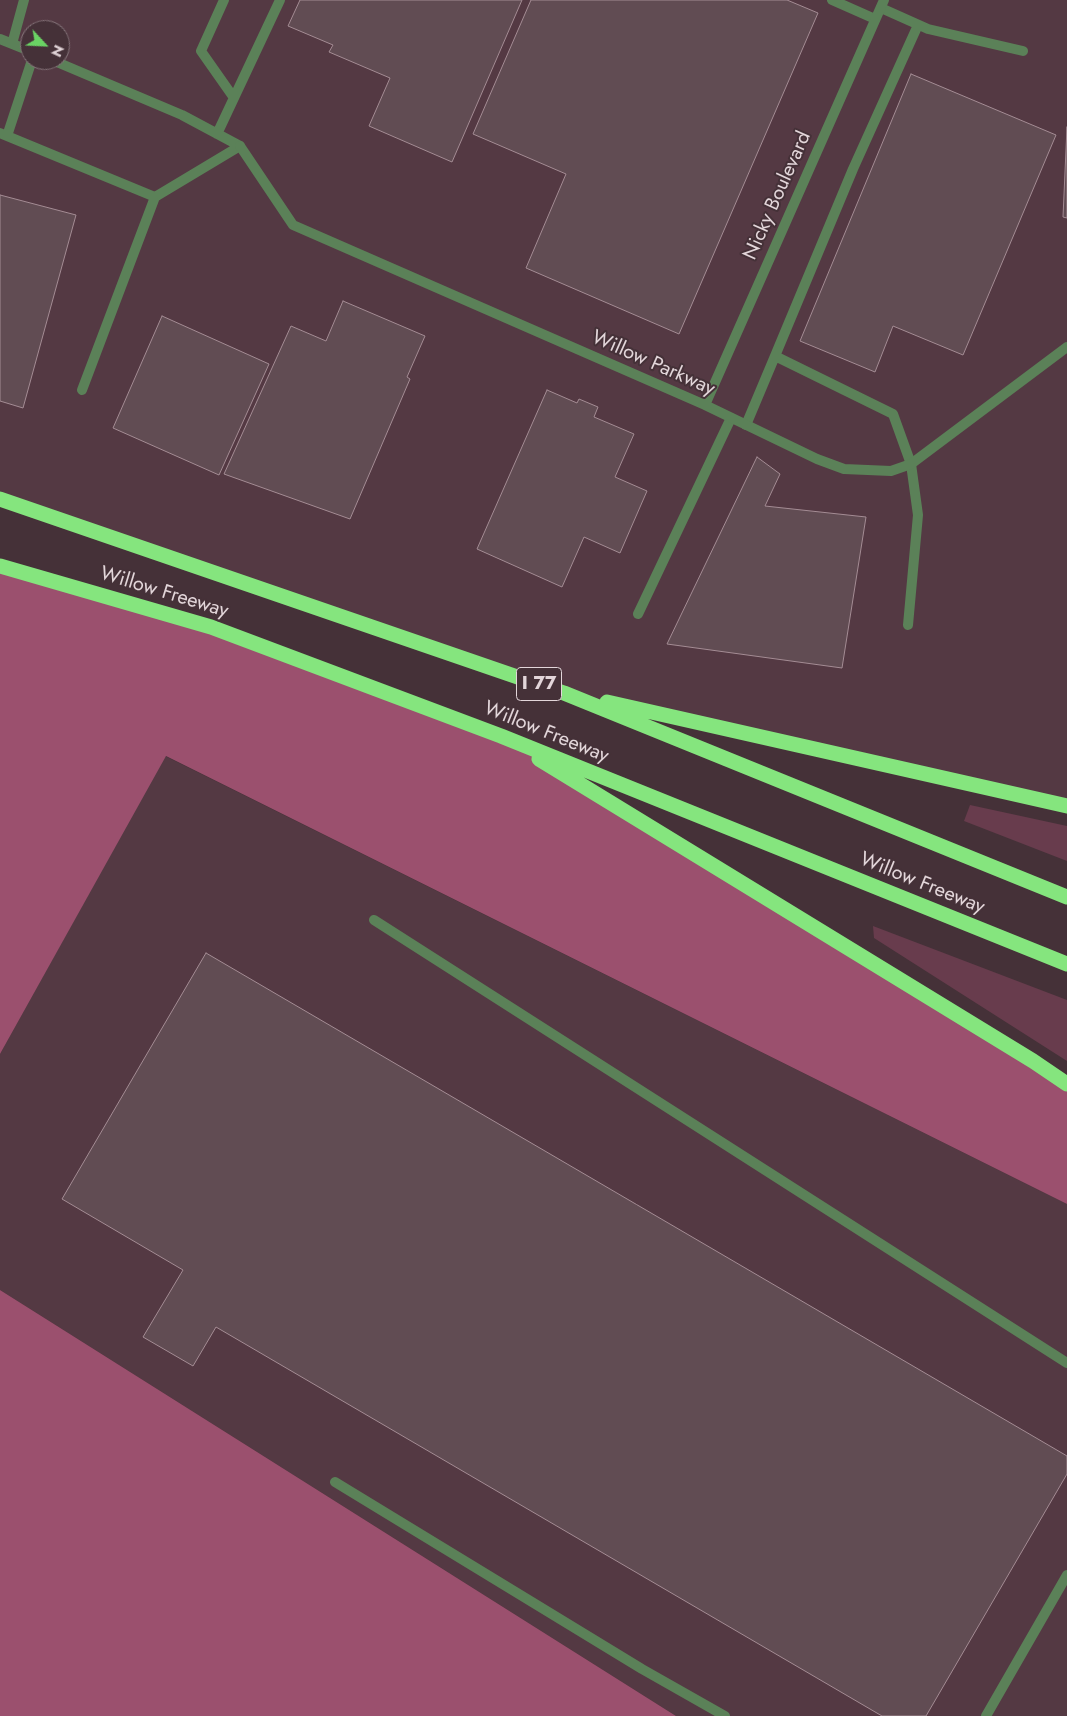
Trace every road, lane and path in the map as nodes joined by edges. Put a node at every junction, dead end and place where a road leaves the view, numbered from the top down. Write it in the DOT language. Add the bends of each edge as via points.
graph roads {
  1 [pos="24,0"];
  2 [pos="224,0"];
  3 [pos="280,0"];
  4 [pos="832,0"];
  5 [pos="882,4"];
  6 [pos="875,19"];
  7 [pos="918,25"];
  8 [pos="0,39"];
  9 [pos="12,44"];
  10 [pos="20,47"];
  11 [pos="1023,51"];
  12 [pos="70,68"];
  13 [pos="28,70"];
  14 [pos="234,98"];
  15 [pos="3,134"];
  16 [pos="217,134"];
  17 [pos="240,146"];
  18 [pos="155,197"];
  19 [pos="1067,347"];
  20 [pos="775,356"];
  21 [pos="82,390"];
  22 [pos="704,405"];
  23 [pos="732,418"];
  24 [pos="746,425"];
  25 [pos="911,464"];
  26 [pos="0,499"];
  27 [pos="0,566"];
  28 [pos="638,614"];
  29 [pos="908,625"];
  30 [pos="564,693"];
  31 [pos="501,736"];
  32 [pos="1067,806"];
  33 [pos="1067,896"];
  34 [pos="374,920"];
  35 [pos="1067,964"];
  36 [pos="1067,1084"];
  37 [pos="1067,1362"];
  38 [pos="335,1482"];
  39 [pos="1067,1575"];
  40 [pos="725,1716"];
  41 [pos="986,1716"];
  1 -- 9 [label="street"];
  2 -- 14 [label="street" via="201,51"];
  3 -- 14 [label="street"];
  4 -- 6 [label="street"];
  5 -- 6 [label="street, Nicky Boulevard"];
  5 -- 7 [label="street"];
  6 -- 22 [label="street, Nicky Boulevard"];
  7 -- 11 [label="street"];
  7 -- 20 [label="street"];
  8 -- 9 [label="street"];
  9 -- 10 [label="street"];
  12 -- 16 [label="street" via="182,115"];
  13 -- 15 [label="street"];
  14 -- 16 [label="street"];
  15 -- 18 [label="street"];
  16 -- 17 [label="street"];
  17 -- 18 [label="street"];
  17 -- 22 [label="street, Willow Parkway" via="293,225"];
  18 -- 21 [label="street"];
  19 -- 25 [label="street, Willow Parkway"];
  20 -- 24 [label="street"];
  20 -- 25 [label="street" via="893,414"];
  22 -- 23 [label="street, Willow Parkway"];
  23 -- 24 [label="street, Willow Parkway"];
  23 -- 28 [label="street"];
  24 -- 25 [label="street, Willow Parkway" via="844,469 891,471"];
  25 -- 29 [label="street" via="918,515"];
  26 -- 30 [label="highway, Willow Freeway / I 77"];
  27 -- 31 [label="highway, Willow Freeway" via="212,627"];
  30 -- 32 [label="highway"];
  30 -- 33 [label="highway, Willow Freeway / I 77"];
  31 -- 35 [label="highway, Willow Freeway"];
  31 -- 36 [label="highway"];
  34 -- 37 [label="street"];
  38 -- 40 [label="street"];
  39 -- 41 [label="street"];
}
